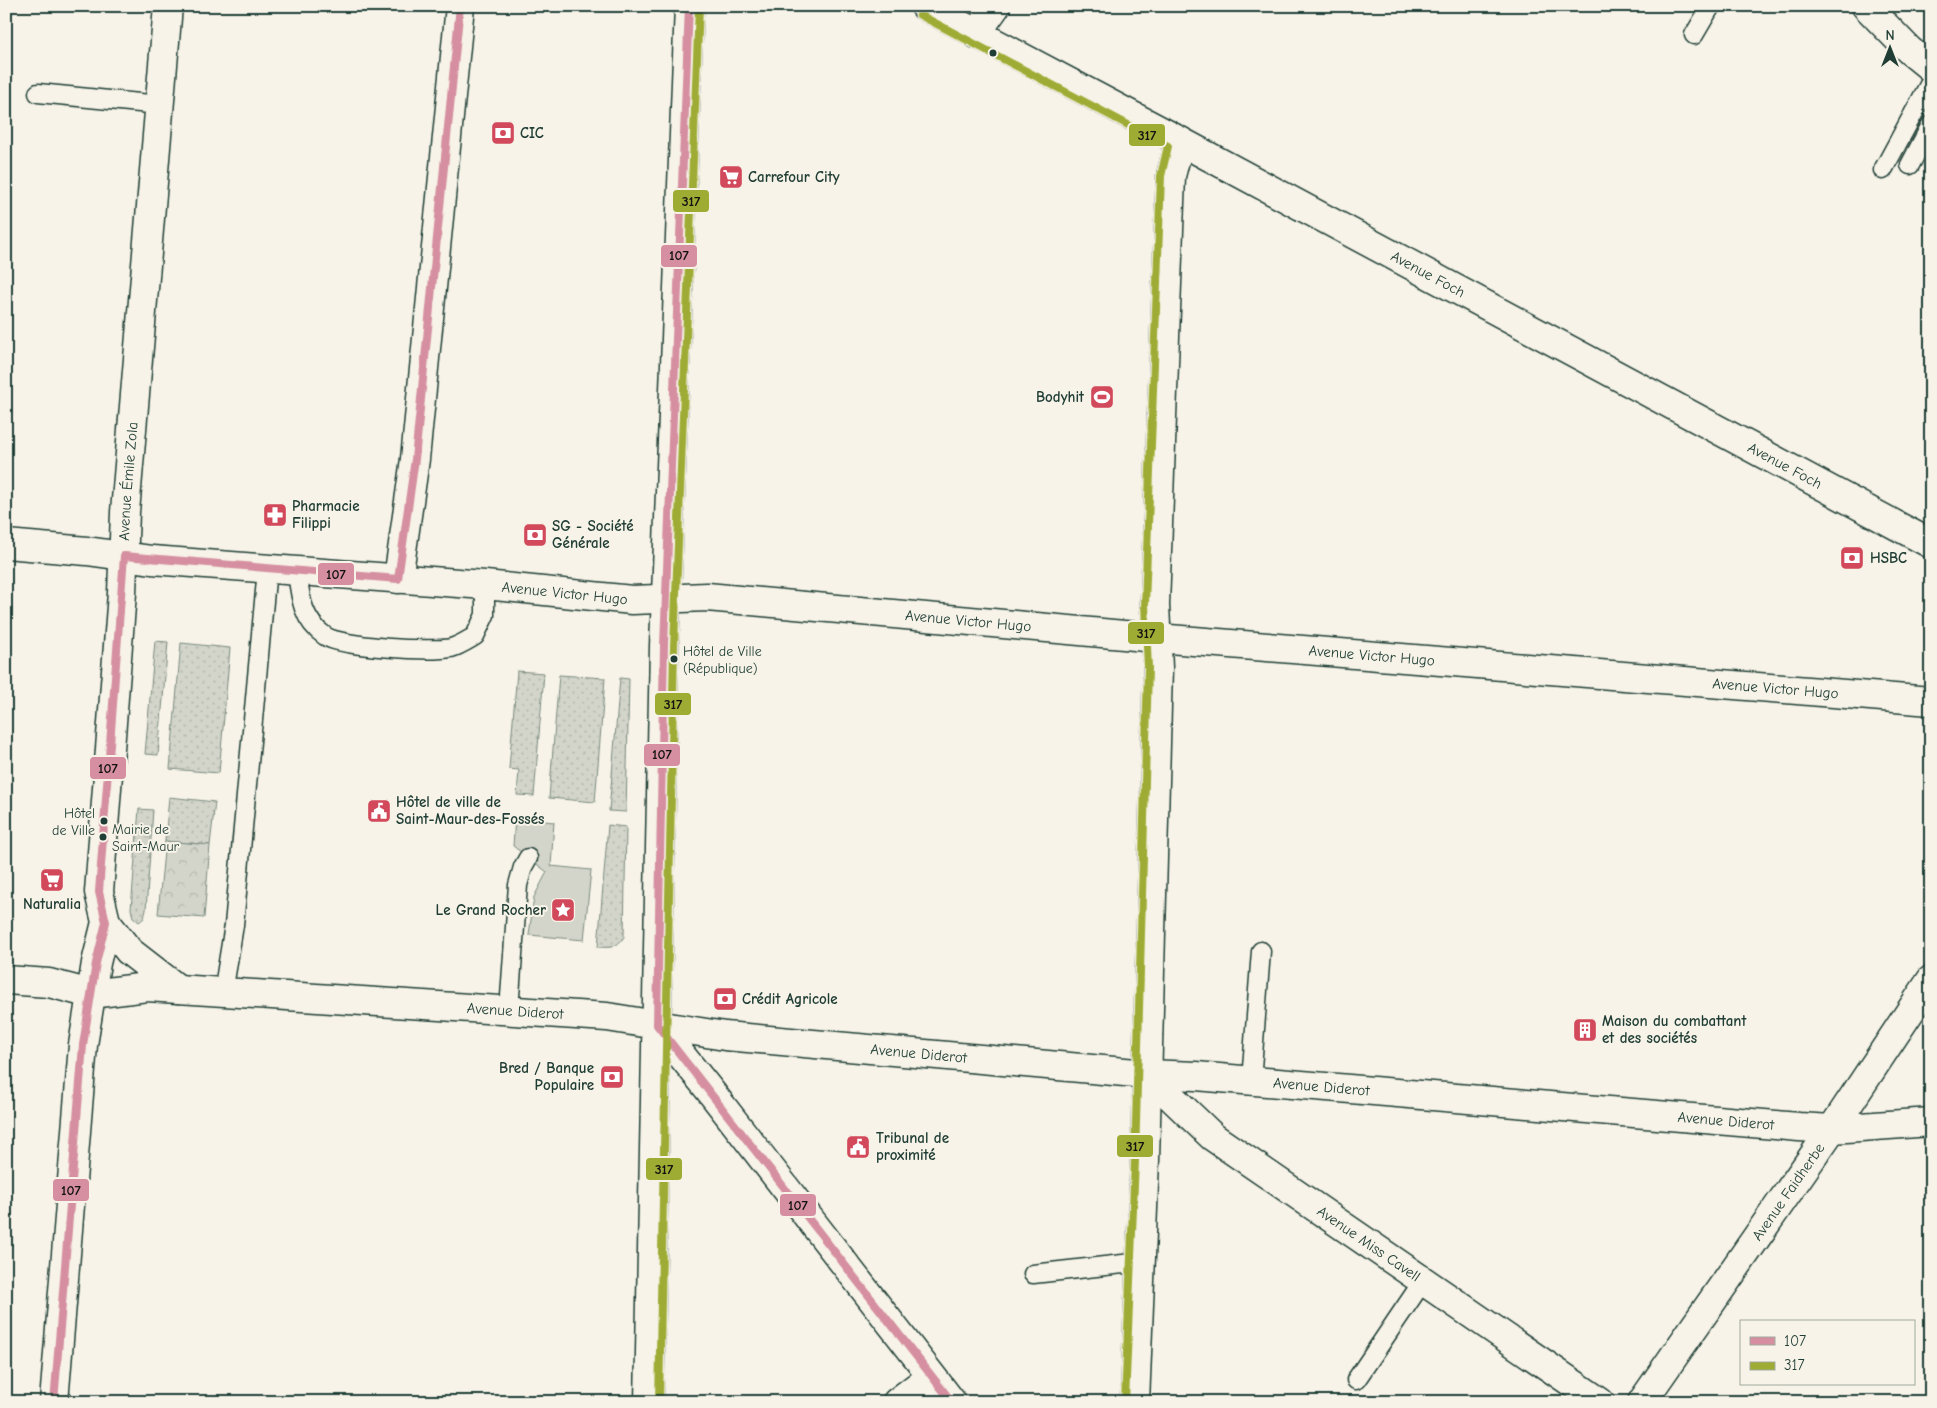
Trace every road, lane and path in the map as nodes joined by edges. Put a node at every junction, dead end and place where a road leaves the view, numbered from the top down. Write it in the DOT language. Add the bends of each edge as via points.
graph roads {
  1 [pos="168,6"];
  2 [pos="460,6"];
  3 [pos="689,6"];
  4 [pos="925,6"];
  5 [pos="996,6"];
  6 [pos="1710,6"];
  7 [pos="1866,6"];
  8 [pos="976,34"];
  9 [pos="1694,34"];
  10 [pos="1931,68"];
  11 [pos="1931,81"];
  12 [pos="38,93"];
  13 [pos="160,105"];
  14 [pos="1931,125"];
  15 [pos="1180,141"];
  16 [pos="1910,165"];
  17 [pos="1883,170"];
  18 [pos="6,544"];
  19 [pos="1931,544"];
  20 [pos="124,556"];
  21 [pos="267,568"];
  22 [pos="297,571"];
  23 [pos="398,578"];
  24 [pos="485,585"];
  25 [pos="667,599"];
  26 [pos="1156,638"];
  27 [pos="1931,701"];
  28 [pos="528,858"];
  29 [pos="106,922"];
  30 [pos="1261,951"];
  31 [pos="6,980"];
  32 [pos="1931,980"];
  33 [pos="178,989"];
  34 [pos="223,993"];
  35 [pos="91,994"];
  36 [pos="509,1010"];
  37 [pos="656,1025"];
  38 [pos="1147,1074"];
  39 [pos="1251,1081"];
  40 [pos="1931,1122"];
  41 [pos="1832,1129"];
  42 [pos="1141,1262"];
  43 [pos="1033,1274"];
  44 [pos="1423,1281"];
  45 [pos="931,1376"];
  46 [pos="1356,1380"];
  47 [pos="54,1402"];
  48 [pos="649,1402"];
  49 [pos="897,1402"];
  50 [pos="952,1402"];
  51 [pos="1136,1402"];
  52 [pos="1600,1402"];
  53 [pos="1642,1402"];
  1 -- 13 [label="street, Avenue Émile Zola"];
  2 -- 23 [label="street" via="415,459"];
  3 -- 25 [label="street"];
  4 -- 8 [label="street, Avenue Foch"];
  5 -- 8 [label="street"];
  6 -- 9 [label="lane"];
  7 -- 10 [label="street"];
  8 -- 15 [label="street, Avenue Foch"];
  11 -- 17 [label="lane"];
  12 -- 13 [label="lane"];
  13 -- 20 [label="street, Avenue Émile Zola" via="125,512"];
  14 -- 16 [label="lane"];
  15 -- 19 [label="street, Avenue Foch"];
  15 -- 26 [label="street" via="1171,176"];
  18 -- 20 [label="street, Avenue Victor Hugo"];
  20 -- 21 [label="street, Avenue Victor Hugo"];
  20 -- 29 [label="street, Avenue Émile Zola" via="99,892"];
  21 -- 22 [label="street, Avenue Victor Hugo"];
  21 -- 34 [label="lane" via="256,617 234,926"];
  22 -- 23 [label="street, Avenue Victor Hugo"];
  22 -- 24 [label="lane" via="301,602 310,619 326,636 346,643 419,649 452,648 475,636 485,615"];
  23 -- 24 [label="street, Avenue Victor Hugo"];
  24 -- 25 [label="street, Avenue Victor Hugo" via="632,600"];
  25 -- 26 [label="street, Avenue Victor Hugo" via="707,597"];
  25 -- 37 [label="street"];
  26 -- 27 [label="street, Avenue Victor Hugo"];
  26 -- 38 [label="street" via="1158,668"];
  28 -- 36 [label="lane" via="518,885"];
  29 -- 33 [label="street" via="129,951"];
  29 -- 35 [label="street, Avenue Émile Zola"];
  30 -- 39 [label="lane"];
  31 -- 35 [label="street, Avenue Diderot" via="49,983"];
  32 -- 41 [label="street, Avenue Faidherbe"];
  33 -- 34 [label="street, Avenue Diderot"];
  33 -- 35 [label="street, Avenue Diderot" via="147,987"];
  34 -- 36 [label="street, Avenue Diderot"];
  35 -- 47 [label="street, Avenue Émile Zola" via="83,1045"];
  36 -- 37 [label="street, Avenue Diderot"];
  37 -- 38 [label="street, Avenue Diderot" via="725,1036"];
  37 -- 45 [label="street"];
  37 -- 48 [label="street"];
  38 -- 39 [label="street, Avenue Diderot"];
  38 -- 42 [label="street"];
  38 -- 44 [label="street, Avenue Miss Cavell" via="1213,1137"];
  39 -- 41 [label="street, Avenue Diderot"];
  40 -- 41 [label="street, Avenue Diderot"];
  41 -- 53 [label="street, Avenue Faidherbe"];
  42 -- 43 [label="lane"];
  42 -- 51 [label="street"];
  44 -- 46 [label="lane"];
  44 -- 52 [label="street, Avenue Miss Cavell"];
  45 -- 49 [label="street"];
  45 -- 50 [label="street"];
}
